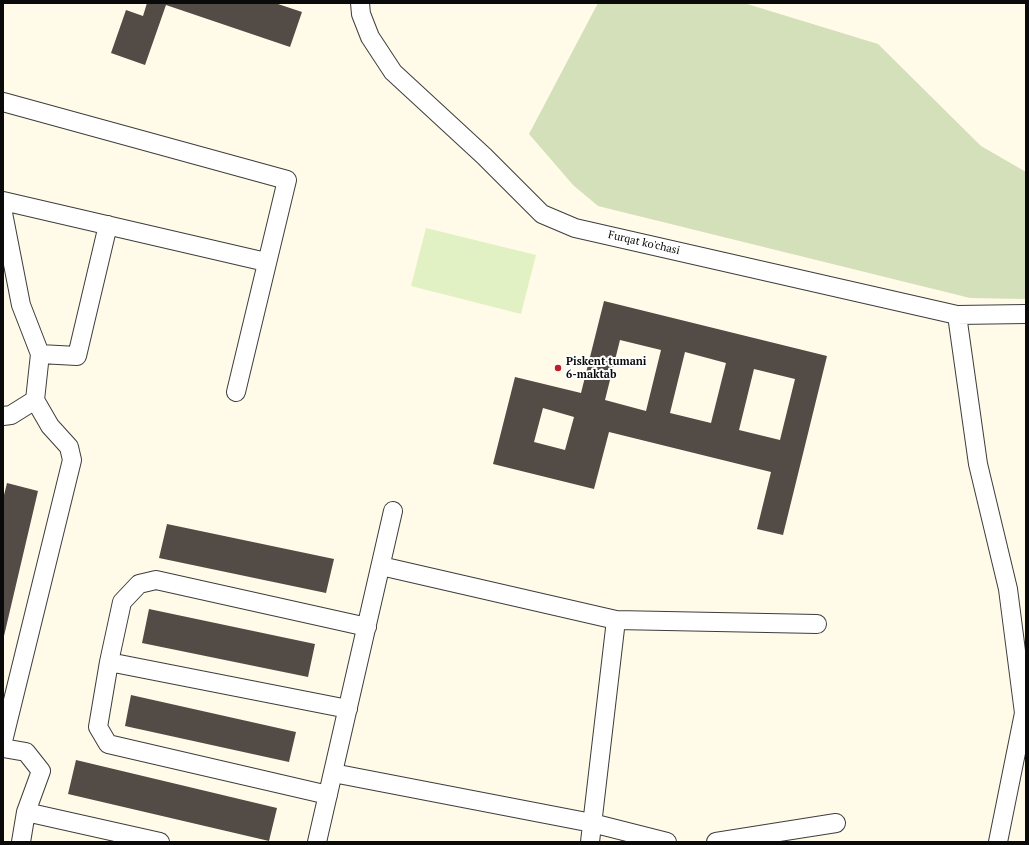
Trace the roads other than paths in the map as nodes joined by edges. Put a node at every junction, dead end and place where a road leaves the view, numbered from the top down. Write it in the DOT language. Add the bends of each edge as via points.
graph roads {
  1 [pos="360,3"];
  2 [pos="3,102"];
  3 [pos="3,201"];
  4 [pos="3,213"];
  5 [pos="108,225"];
  6 [pos="266,262"];
  7 [pos="1026,314"];
  8 [pos="957,315"];
  9 [pos="40,354"];
  10 [pos="236,392"];
  11 [pos="35,400"];
  12 [pos="3,416"];
  13 [pos="393,511"];
  14 [pos="381,566"];
  15 [pos="616,620"];
  16 [pos="817,624"];
  17 [pos="367,627"];
  18 [pos="109,662"];
  19 [pos="348,709"];
  20 [pos="3,741"];
  21 [pos="3,748"];
  22 [pos="333,773"];
  23 [pos="328,795"];
  24 [pos="26,812"];
  25 [pos="592,823"];
  26 [pos="836,823"];
  27 [pos="21,842"];
  28 [pos="160,842"];
  29 [pos="317,842"];
  30 [pos="590,842"];
  31 [pos="667,842"];
  32 [pos="716,842"];
  33 [pos="998,842"];
  1 -- 8 [label="street, Furqat ko'chasi" via="361,14 370,37 393,72 542,214 575,228"];
  2 -- 6 [label="street" via="287,180"];
  3 -- 5 [label="street"];
  4 -- 9 [label="street" via="21,305"];
  5 -- 6 [label="street"];
  5 -- 9 [label="street" via="77,356"];
  6 -- 10 [label="street"];
  7 -- 8 [label="street, Furqat ko'chasi"];
  8 -- 33 [label="street" via="978,464 1008,589 1024,713"];
  9 -- 11 [label="street"];
  11 -- 12 [label="street" via="11,415"];
  11 -- 20 [label="street" via="50,426 69,447 72,460"];
  13 -- 14 [label="street"];
  14 -- 15 [label="street"];
  14 -- 17 [label="street"];
  15 -- 16 [label="street"];
  15 -- 25 [label="street"];
  17 -- 18 [label="street" via="156,580 139,584 122,602"];
  17 -- 19 [label="street"];
  18 -- 19 [label="street"];
  18 -- 23 [label="street" via="98,727 108,744"];
  19 -- 22 [label="street"];
  21 -- 24 [label="street" via="26,752 41,771"];
  22 -- 23 [label="street"];
  22 -- 25 [label="street"];
  23 -- 29 [label="street"];
  24 -- 27 [label="street"];
  24 -- 28 [label="street"];
  25 -- 30 [label="street"];
  25 -- 31 [label="street"];
  26 -- 32 [label="street"];
}
